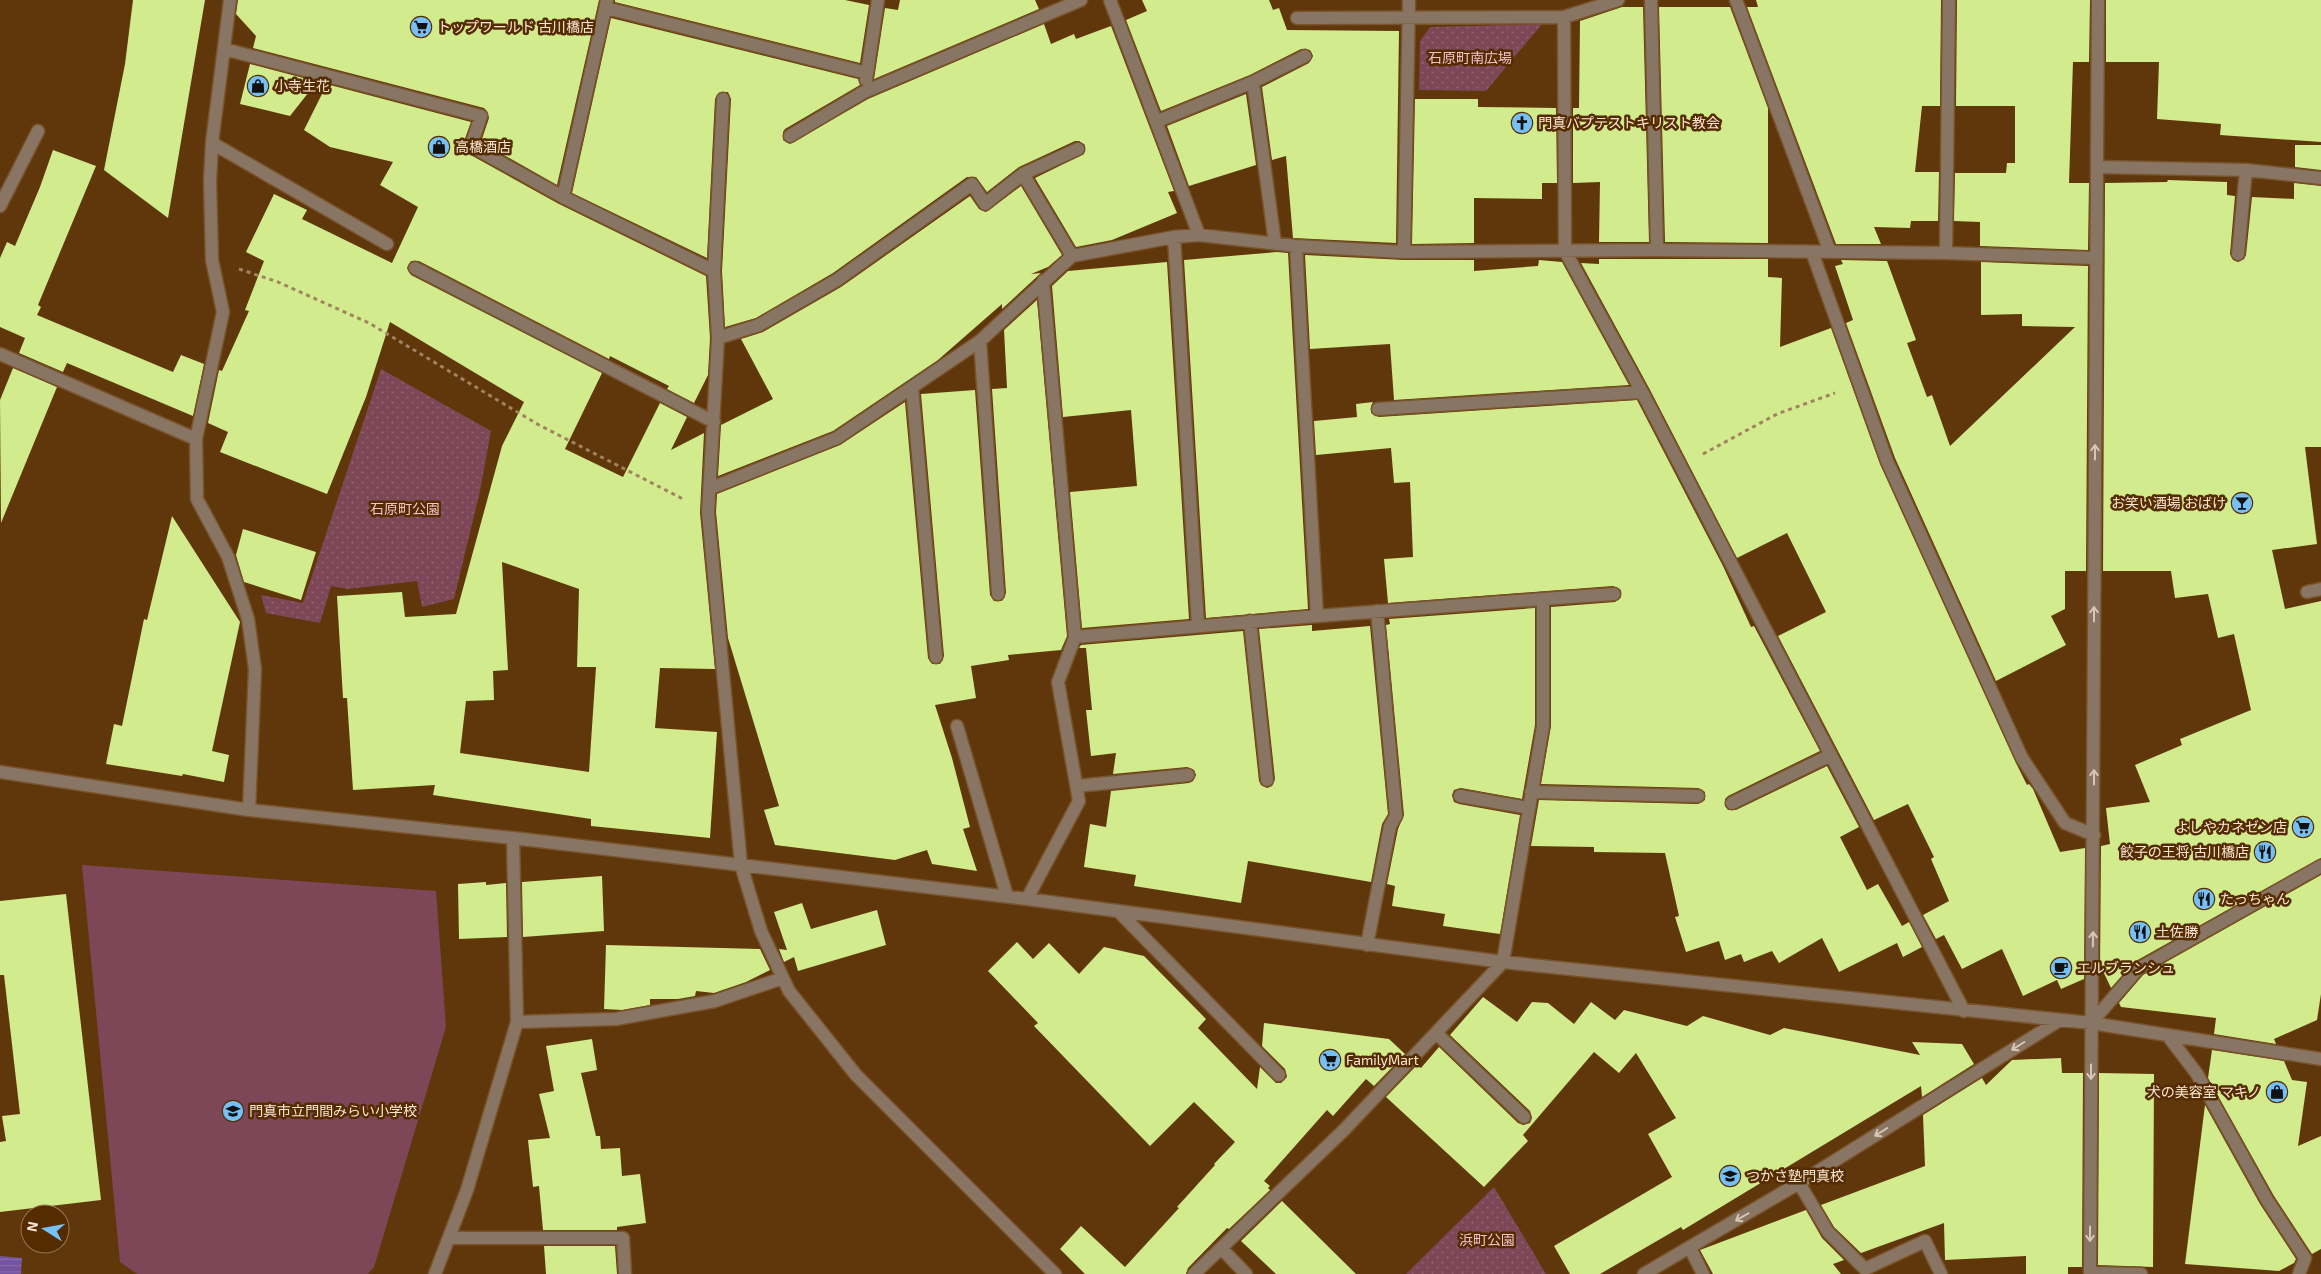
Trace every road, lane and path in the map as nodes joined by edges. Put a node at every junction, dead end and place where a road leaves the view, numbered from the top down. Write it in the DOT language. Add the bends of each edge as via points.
graph roads {
  1 [pos="230,0"];
  2 [pos="878,0"];
  3 [pos="1081,0"];
  4 [pos="1110,0"];
  5 [pos="1409,0"];
  6 [pos="1618,0"];
  7 [pos="1651,0"];
  8 [pos="1736,0"];
  9 [pos="1949,0"];
  10 [pos="2098,0"];
  11 [pos="606,4"];
  12 [pos="1056,5"];
  13 [pos="1409,16"];
  14 [pos="1564,17"];
  15 [pos="1297,18"];
  16 [pos="224,49"];
  17 [pos="1305,56"];
  18 [pos="867,73"];
  19 [pos="1253,82"];
  20 [pos="864,92"];
  21 [pos="723,99"];
  22 [pos="1158,121"];
  23 [pos="38,131"];
  24 [pos="790,136"];
  25 [pos="212,143"];
  26 [pos="1078,149"];
  27 [pos="2097,167"];
  28 [pos="2246,170"];
  29 [pos="1023,174"];
  30 [pos="2321,178"];
  31 [pos="563,197"];
  32 [pos="0,206"];
  33 [pos="1199,235"];
  34 [pos="1174,237"];
  35 [pos="1274,243"];
  36 [pos="387,244"];
  37 [pos="1296,246"];
  38 [pos="1657,250"];
  39 [pos="1565,251"];
  40 [pos="1404,252"];
  41 [pos="1812,252"];
  42 [pos="1830,252"];
  43 [pos="1946,253"];
  44 [pos="2238,254"];
  45 [pos="1072,256"];
  46 [pos="2095,258"];
  47 [pos="212,260"];
  48 [pos="415,268"];
  49 [pos="714,270"];
  50 [pos="1043,281"];
  51 [pos="718,338"];
  52 [pos="980,340"];
  53 [pos="0,354"];
  54 [pos="1860,384"];
  55 [pos="912,387"];
  56 [pos="1642,392"];
  57 [pos="1378,409"];
  58 [pos="714,422"];
  59 [pos="196,439"];
  60 [pos="1680,466"];
  61 [pos="711,488"];
  62 [pos="708,512"];
  63 [pos="2321,589"];
  64 [pos="2307,592"];
  65 [pos="998,594"];
  66 [pos="1614,594"];
  67 [pos="1543,600"];
  68 [pos="1377,611"];
  69 [pos="1317,616"];
  70 [pos="1250,621"];
  71 [pos="1198,626"];
  72 [pos="1075,637"];
  73 [pos="936,656"];
  74 [pos="957,726"];
  75 [pos="1831,756"];
  76 [pos="0,772"];
  77 [pos="1188,775"];
  78 [pos="1266,780"];
  79 [pos="1077,786"];
  80 [pos="1531,792"];
  81 [pos="1460,796"];
  82 [pos="1698,796"];
  83 [pos="1732,803"];
  84 [pos="1529,808"];
  85 [pos="249,810"];
  86 [pos="2094,835"];
  87 [pos="513,838"];
  88 [pos="741,865"];
  89 [pos="2321,866"];
  90 [pos="1006,896"];
  91 [pos="1027,899"];
  92 [pos="1118,911"];
  93 [pos="1367,944"];
  94 [pos="1503,962"];
  95 [pos="783,978"];
  96 [pos="1964,1011"];
  97 [pos="2060,1020"];
  98 [pos="517,1022"];
  99 [pos="2092,1023"];
  100 [pos="1436,1033"];
  101 [pos="2168,1036"];
  102 [pos="2321,1059"];
  103 [pos="1279,1075"];
  104 [pos="1524,1117"];
  105 [pos="1799,1184"];
  106 [pos="449,1238"];
  107 [pos="1221,1248"];
  108 [pos="1690,1248"];
  109 [pos="435,1274"];
  110 [pos="625,1274"];
  111 [pos="1055,1274"];
  112 [pos="1194,1274"];
  113 [pos="1246,1274"];
  114 [pos="1644,1274"];
  115 [pos="1703,1274"];
  116 [pos="1941,1274"];
  117 [pos="2090,1274"];
  118 [pos="2141,1274"];
  119 [pos="2299,1274"];
  1 -- 16 [label="street"];
  2 -- 18 [label="street"];
  3 -- 12 [label="street"];
  4 -- 22 [label="street"];
  5 -- 13 [label="street"];
  6 -- 14 [label="street"];
  7 -- 38 [label="street"];
  8 -- 42 [label="street"];
  9 -- 43 [label="street"];
  10 -- 27 [label="street"];
  11 -- 18 [label="street"];
  11 -- 31 [label="street"];
  12 -- 20 [label="street"];
  13 -- 14 [label="street"];
  13 -- 15 [label="street"];
  13 -- 40 [label="street"];
  14 -- 39 [label="street"];
  16 -- 25 [label="street"];
  16 -- 31 [label="street" via="481,116 471,146"];
  17 -- 19 [label="street"];
  18 -- 20 [label="street"];
  19 -- 22 [label="street"];
  19 -- 35 [label="street"];
  20 -- 24 [label="street"];
  21 -- 49 [label="street"];
  22 -- 33 [label="street"];
  23 -- 32 [label="street"];
  25 -- 36 [label="street"];
  25 -- 47 [label="street"];
  26 -- 29 [label="street"];
  27 -- 28 [label="street"];
  27 -- 46 [label="street"];
  28 -- 30 [label="street"];
  28 -- 44 [label="street"];
  29 -- 45 [label="street"];
  29 -- 51 [label="street" via="985,204 972,184 837,280 759,325"];
  31 -- 49 [label="street"];
  33 -- 34 [label="street"];
  33 -- 35 [label="street"];
  34 -- 45 [label="street"];
  34 -- 71 [label="street"];
  35 -- 37 [label="street"];
  37 -- 40 [label="street"];
  37 -- 69 [label="street"];
  38 -- 39 [label="street"];
  38 -- 41 [label="street"];
  39 -- 40 [label="street"];
  39 -- 56 [label="street"];
  41 -- 42 [label="street"];
  41 -- 54 [label="street"];
  42 -- 43 [label="street"];
  43 -- 46 [label="street"];
  45 -- 50 [label="street"];
  86 -- 46 [label="street, one-way"];
  47 -- 59 [label="street" via="223,312"];
  47 -- 62 [label="path" via="278,282 369,323 539,425"];
  48 -- 58 [label="street"];
  49 -- 51 [label="street"];
  50 -- 52 [label="street"];
  50 -- 72 [label="street"];
  51 -- 58 [label="street"];
  52 -- 55 [label="street"];
  52 -- 65 [label="street"];
  53 -- 59 [label="street"];
  54 -- 60 [label="path" via="1777,414"];
  54 -- 86 [label="street" via="1887,461 2022,758 2066,823"];
  55 -- 61 [label="street" via="836,438"];
  55 -- 73 [label="street"];
  56 -- 57 [label="street"];
  56 -- 60 [label="street"];
  58 -- 61 [label="street"];
  59 -- 85 [label="street" via="197,499 228,557 248,619 255,669"];
  60 -- 75 [label="street"];
  61 -- 62 [label="street"];
  62 -- 88 [label="street"];
  63 -- 64 [label="street"];
  66 -- 67 [label="street"];
  67 -- 68 [label="street"];
  67 -- 80 [label="street" via="1543,726"];
  68 -- 69 [label="street"];
  68 -- 93 [label="street" via="1396,816 1390,826"];
  69 -- 70 [label="street"];
  70 -- 71 [label="street"];
  70 -- 78 [label="street"];
  71 -- 72 [label="street"];
  72 -- 79 [label="street" via="1058,682"];
  74 -- 90 [label="street"];
  75 -- 83 [label="street"];
  75 -- 96 [label="street"];
  76 -- 85 [label="street"];
  77 -- 79 [label="street"];
  79 -- 91 [label="street" via="1079,801"];
  80 -- 82 [label="street"];
  80 -- 84 [label="street"];
  81 -- 84 [label="street"];
  84 -- 94 [label="street"];
  85 -- 87 [label="street"];
  99 -- 86 [label="street, one-way"];
  87 -- 88 [label="street"];
  87 -- 98 [label="street"];
  88 -- 90 [label="street"];
  88 -- 95 [label="street" via="761,931"];
  89 -- 99 [label="street" via="2138,969"];
  90 -- 91 [label="street"];
  91 -- 92 [label="street"];
  92 -- 93 [label="street"];
  92 -- 103 [label="street"];
  93 -- 94 [label="street"];
  94 -- 96 [label="street"];
  94 -- 100 [label="street"];
  95 -- 98 [label="street" via="715,1001 616,1019"];
  95 -- 111 [label="street" via="788,991 856,1075"];
  96 -- 97 [label="street"];
  97 -- 99 [label="street"];
  97 -- 105 [label="street, one-way"];
  98 -- 106 [label="street" via="467,1190"];
  99 -- 101 [label="street"];
  99 -- 117 [label="street, one-way"];
  100 -- 104 [label="street"];
  100 -- 107 [label="street" via="1344,1130"];
  101 -- 102 [label="street"];
  101 -- 119 [label="street" via="2196,1074 2267,1200 2305,1258"];
  105 -- 108 [label="street, one-way"];
  105 -- 116 [label="street" via="1828,1232 1865,1269 1925,1241"];
  106 -- 109 [label="street"];
  106 -- 110 [label="street" via="623,1238"];
  107 -- 112 [label="street"];
  107 -- 113 [label="street"];
  108 -- 114 [label="street"];
  108 -- 115 [label="street"];
  117 -- 118 [label="street"];
}
